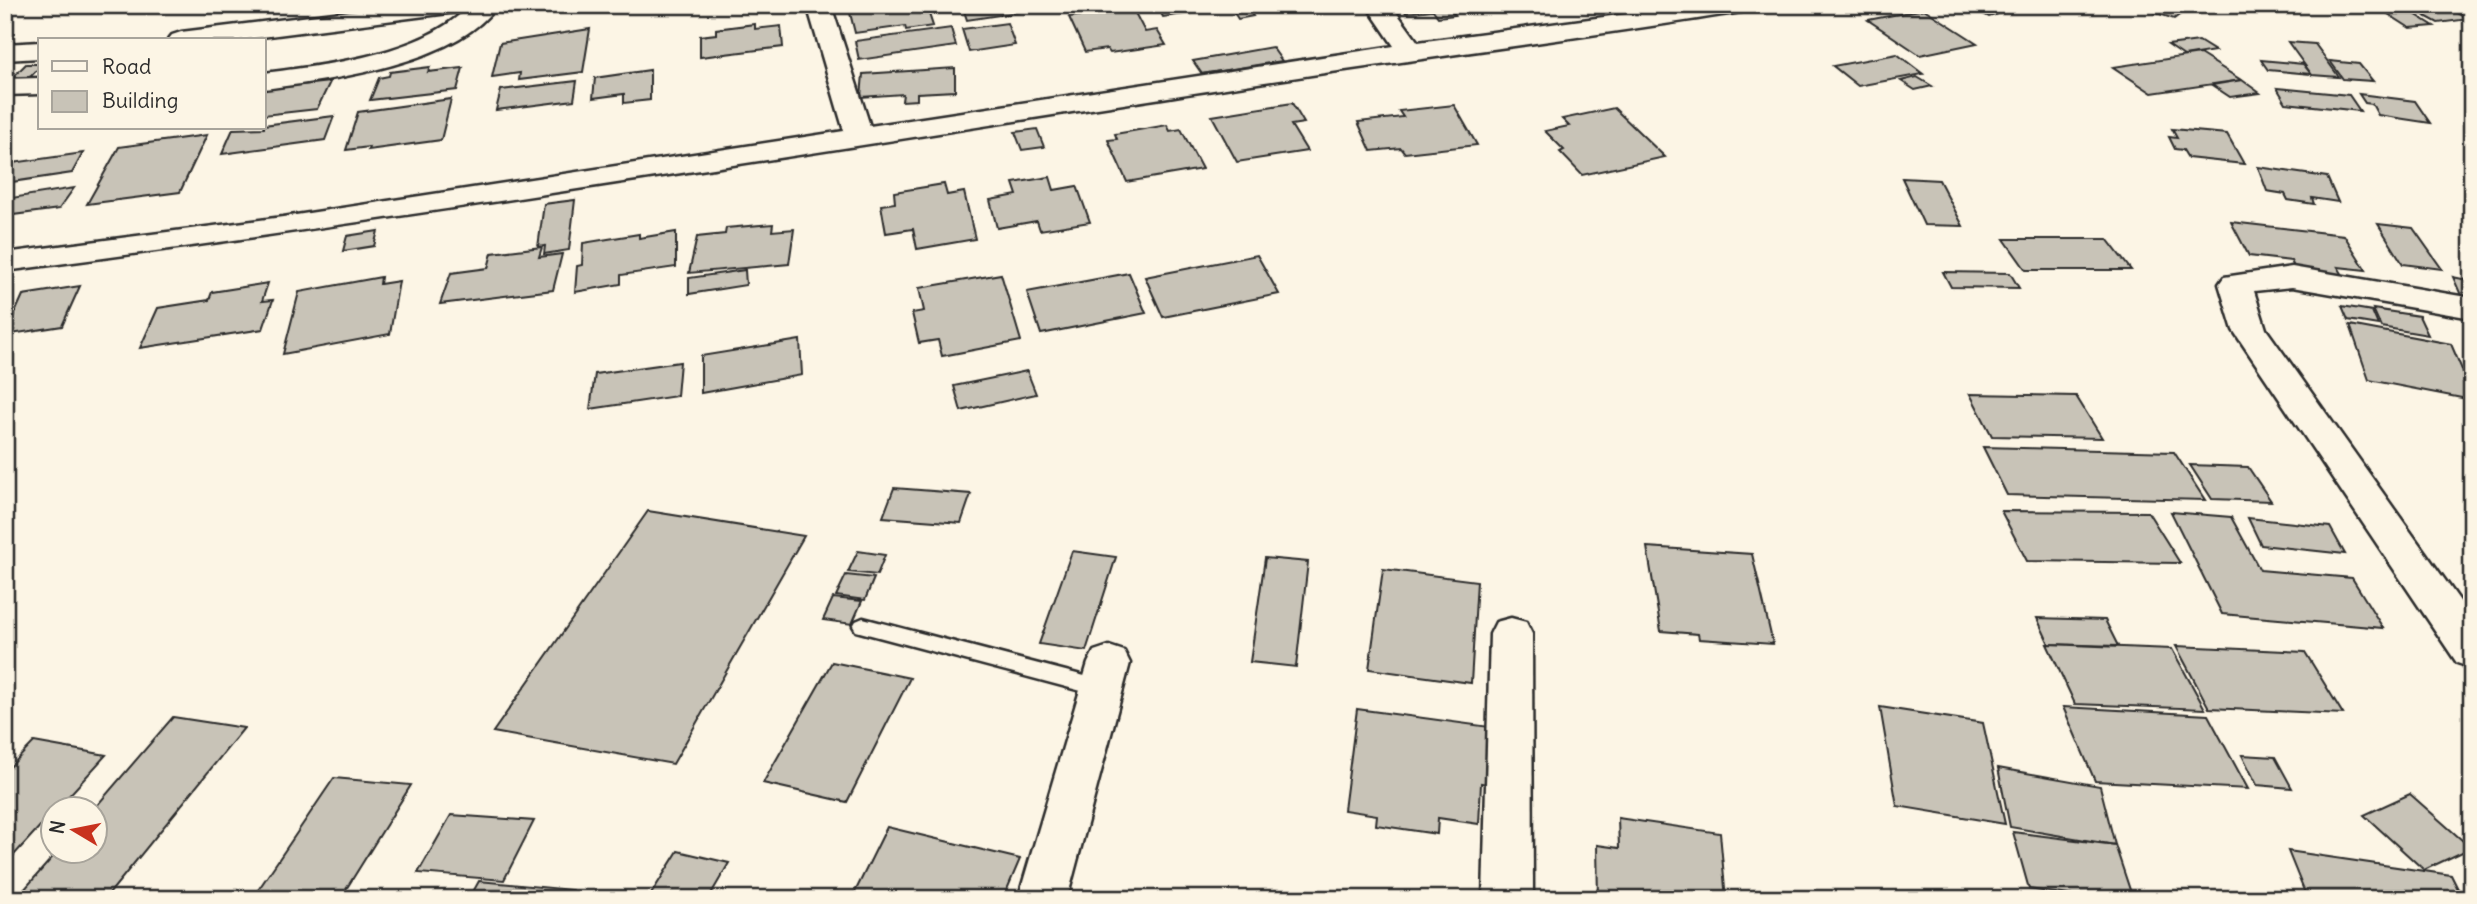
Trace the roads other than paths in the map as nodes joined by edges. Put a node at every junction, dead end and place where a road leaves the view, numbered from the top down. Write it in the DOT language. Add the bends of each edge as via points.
graph roads {
  1 [pos="459,5"];
  2 [pos="485,5"];
  3 [pos="819,5"];
  4 [pos="1378,5"];
  5 [pos="1741,5"];
  6 [pos="197,38"];
  7 [pos="38,50"];
  8 [pos="1411,51"];
  9 [pos="5,52"];
  10 [pos="266,80"];
  11 [pos="38,86"];
  12 [pos="5,87"];
  13 [pos="860,138"];
  14 [pos="5,262"];
  15 [pos="2472,308"];
  16 [pos="863,626"];
  17 [pos="1511,634"];
  18 [pos="2472,650"];
  19 [pos="1104,676"];
  20 [pos="1042,899"];
  21 [pos="1508,899"];
  1 -- 6 [label="street"];
  2 -- 10 [label="street" via="466,25 411,51 319,73"];
  3 -- 13 [label="street"];
  4 -- 8 [label="street"];
  5 -- 8 [label="street"];
  7 -- 9 [label="street"];
  8 -- 13 [label="street"];
  11 -- 12 [label="street"];
  13 -- 14 [label="street" via="283,226"];
  15 -- 18 [label="street" via="2292,277 2235,284 2250,330"];
  16 -- 19 [label="lane"];
  17 -- 21 [label="street"];
  19 -- 20 [label="street"];
}
